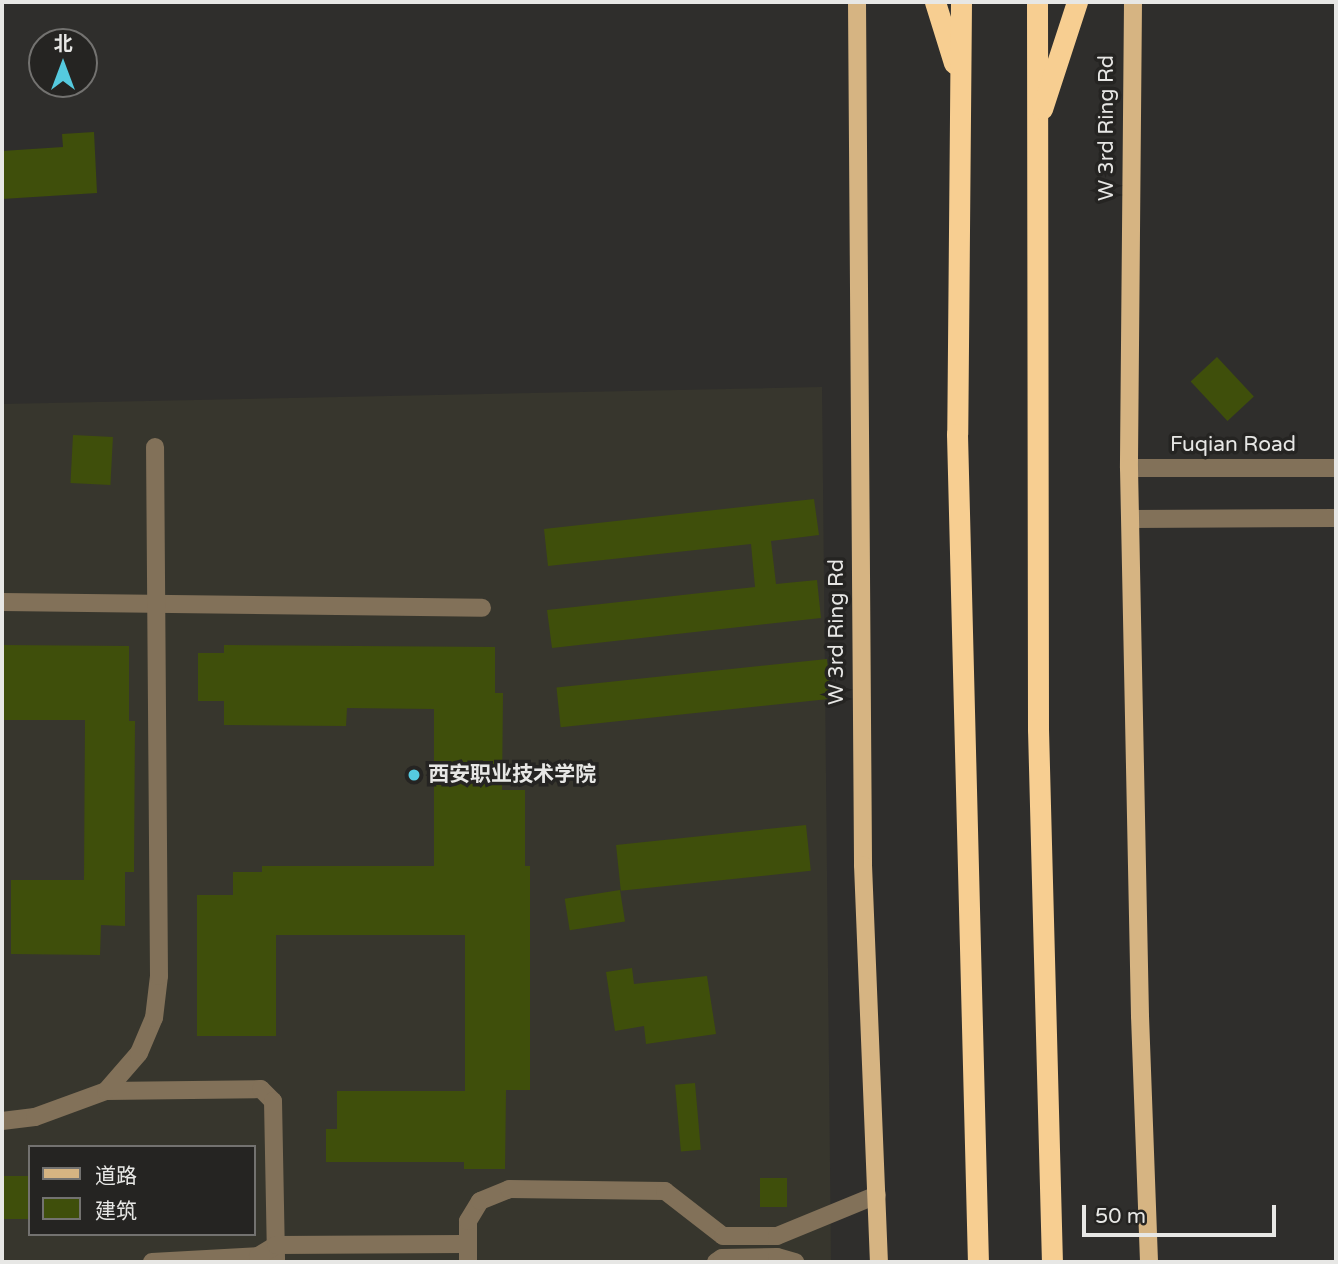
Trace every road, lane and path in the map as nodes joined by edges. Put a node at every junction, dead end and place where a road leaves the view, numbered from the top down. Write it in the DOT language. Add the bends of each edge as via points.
graph roads {
  1 [pos="857,2"];
  2 [pos="935,2"];
  3 [pos="961,2"];
  4 [pos="1037,2"];
  5 [pos="1077,2"];
  6 [pos="1133,2"];
  7 [pos="959,82"];
  8 [pos="1035,131"];
  9 [pos="155,447"];
  10 [pos="1129,468"];
  11 [pos="1336,468"];
  12 [pos="1336,518"];
  13 [pos="1131,519"];
  14 [pos="2,602"];
  15 [pos="157,604"];
  16 [pos="482,608"];
  17 [pos="106,1091"];
  18 [pos="2,1121"];
  19 [pos="877,1195"];
  20 [pos="466,1253"];
  21 [pos="276,1254"];
  22 [pos="152,1262"];
  23 [pos="716,1262"];
  24 [pos="795,1262"];
  25 [pos="879,1262"];
  26 [pos="978,1262"];
  27 [pos="1052,1262"];
  28 [pos="1149,1262"];
  1 -- 19 [label="main road, W 3rd Ring Rd" via="863,865"];
  2 -- 7 [label="highway"];
  3 -- 7 [label="highway"];
  4 -- 8 [label="highway"];
  5 -- 8 [label="highway"];
  6 -- 10 [label="main road, W 3rd Ring Rd"];
  7 -- 26 [label="highway" via="957,434"];
  8 -- 27 [label="highway" via="1038,729"];
  9 -- 15 [label="street"];
  10 -- 11 [label="street, Fuqian Road"];
  10 -- 13 [label="main road, W 3rd Ring Rd"];
  12 -- 13 [label="street"];
  13 -- 28 [label="main road, W 3rd Ring Rd"];
  14 -- 15 [label="street"];
  15 -- 16 [label="street"];
  15 -- 17 [label="street" via="159,976 155,1017 139,1053"];
  17 -- 18 [label="street" via="35,1117"];
  17 -- 21 [label="street" via="261,1089 273,1101"];
  19 -- 20 [label="street" via="777,1236 723,1236 665,1191 509,1189 480,1201 468,1221"];
  19 -- 25 [label="main road, W 3rd Ring Rd"];
  20 -- 21 [label="street"];
  21 -- 22 [label="street"];
  23 -- 24 [label="street" via="777,1257"];
}
